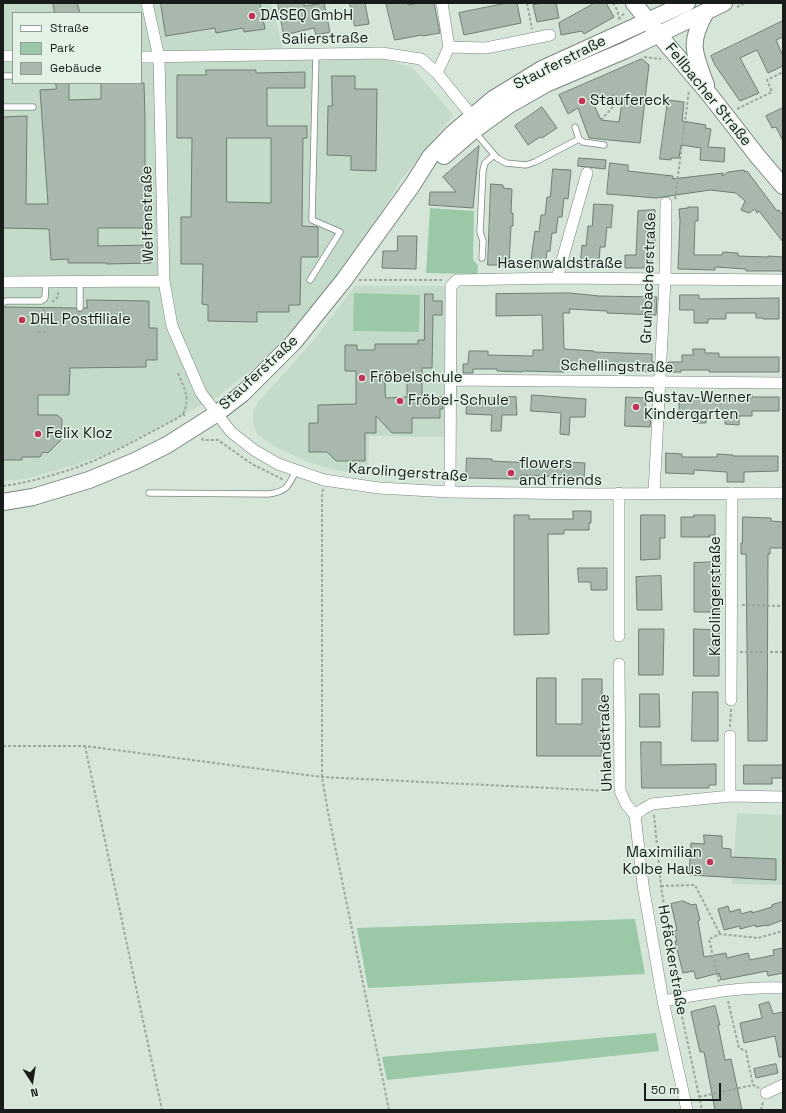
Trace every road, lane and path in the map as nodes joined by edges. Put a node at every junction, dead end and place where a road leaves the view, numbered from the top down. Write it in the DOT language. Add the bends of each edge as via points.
graph roads {
  1 [pos="147,3"];
  2 [pos="442,3"];
  3 [pos="613,3"];
  4 [pos="634,3"];
  5 [pos="687,3"];
  6 [pos="724,3"];
  7 [pos="706,12"];
  8 [pos="619,18"];
  9 [pos="648,21"];
  10 [pos="550,35"];
  11 [pos="659,35"];
  12 [pos="449,46"];
  13 [pos="316,54"];
  14 [pos="142,57"];
  15 [pos="159,58"];
  16 [pos="783,72"];
  17 [pos="437,73"];
  18 [pos="691,73"];
  19 [pos="709,94"];
  20 [pos="619,100"];
  21 [pos="3,106"];
  22 [pos="33,107"];
  23 [pos="725,114"];
  24 [pos="601,120"];
  25 [pos="475,124"];
  26 [pos="575,127"];
  27 [pos="579,139"];
  28 [pos="604,145"];
  29 [pos="494,155"];
  30 [pos="587,174"];
  31 [pos="783,186"];
  32 [pos="666,203"];
  33 [pos="482,258"];
  34 [pos="557,278"];
  35 [pos="310,280"];
  36 [pos="344,280"];
  37 [pos="456,280"];
  38 [pos="665,280"];
  39 [pos="783,280"];
  40 [pos="164,281"];
  41 [pos="3,282"];
  42 [pos="46,282"];
  43 [pos="80,282"];
  44 [pos="3,303"];
  45 [pos="80,308"];
  46 [pos="38,332"];
  47 [pos="48,332"];
  48 [pos="178,373"];
  49 [pos="451,380"];
  50 [pos="660,382"];
  51 [pos="783,382"];
  52 [pos="183,414"];
  53 [pos="216,414"];
  54 [pos="195,428"];
  55 [pos="296,471"];
  56 [pos="324,480"];
  57 [pos="290,483"];
  58 [pos="3,486"];
  59 [pos="450,492"];
  60 [pos="654,492"];
  61 [pos="149,493"];
  62 [pos="619,493"];
  63 [pos="732,493"];
  64 [pos="783,493"];
  65 [pos="3,502"];
  66 [pos="731,605"];
  67 [pos="783,606"];
  68 [pos="619,636"];
  69 [pos="731,652"];
  70 [pos="783,652"];
  71 [pos="619,664"];
  72 [pos="731,700"];
  73 [pos="730,736"];
  74 [pos="3,746"];
  75 [pos="85,746"];
  76 [pos="322,777"];
  77 [pos="620,791"];
  78 [pos="730,796"];
  79 [pos="783,797"];
  80 [pos="652,804"];
  81 [pos="635,815"];
  82 [pos="661,886"];
  83 [pos="783,931"];
  84 [pos="720,934"];
  85 [pos="783,988"];
  86 [pos="723,991"];
  87 [pos="679,999"];
  88 [pos="663,1001"];
  89 [pos="753,1085"];
  90 [pos="783,1085"];
  91 [pos="766,1093"];
  92 [pos="699,1097"];
  93 [pos="162,1110"];
  94 [pos="389,1110"];
  95 [pos="687,1110"];
  96 [pos="702,1110"];
  1 -- 15 [label="street, Welfenstraße"];
  2 -- 12 [label="street"];
  3 -- 8 [label="path"];
  4 -- 9 [label="main road, Fellbacher Straße"];
  5 -- 9 [label="main road, Stauferstraße"];
  6 -- 7 [label="main road, Stauferstraße"];
  7 -- 11 [label="main road, Stauferstraße"];
  7 -- 19 [label="main road" via="695,33 694,49"];
  9 -- 11 [label="main road, Fellbacher Straße"];
  9 -- 25 [label="main road, Stauferstraße" via="542,69 493,99"];
  10 -- 12 [label="street" via="486,48"];
  11 -- 18 [label="main road, Fellbacher Straße"];
  11 -- 25 [label="main road, Stauferstraße" via="546,84"];
  12 -- 17 [label="street"];
  13 -- 15 [label="street, Salierstraße"];
  13 -- 17 [label="street, Salierstraße" via="382,53 421,59"];
  13 -- 35 [label="lane" via="312,220 340,232"];
  14 -- 15 [label="street, Salierstraße"];
  15 -- 40 [label="street, Welfenstraße"];
  16 -- 23 [label="path" via="767,80 772,92"];
  17 -- 25 [label="street, Salierstraße"];
  18 -- 19 [label="main road, Fellbacher Straße"];
  18 -- 32 [label="path, Grunbacherstraße" via="675,200"];
  19 -- 23 [label="main road, Fellbacher Straße"];
  20 -- 24 [label="path"];
  21 -- 22 [label="lane"];
  23 -- 31 [label="main road, Fellbacher Straße"];
  25 -- 29 [label="lane"];
  25 -- 36 [label="main road, Stauferstraße" via="413,184"];
  26 -- 27 [label="lane"];
  27 -- 28 [label="lane"];
  27 -- 29 [label="lane" via="526,165 506,163"];
  29 -- 33 [label="lane" via="485,163 483,170 480,232 483,241"];
  30 -- 34 [label="street"];
  32 -- 38 [label="street, Grunbacherstraße"];
  34 -- 37 [label="street, Hasenwaldstraße"];
  34 -- 38 [label="street, Hasenwaldstraße"];
  36 -- 37 [label="path"];
  36 -- 53 [label="main road, Stauferstraße" via="294,342 242,394"];
  37 -- 49 [label="street" via="451,286"];
  38 -- 39 [label="street, Hasenwaldstraße"];
  38 -- 50 [label="street, Grunbacherstraße"];
  40 -- 43 [label="street"];
  40 -- 53 [label="street, Welfenstraße" via="172,326 201,393"];
  41 -- 42 [label="street"];
  42 -- 43 [label="street"];
  42 -- 44 [label="lane" via="46,298 41,301"];
  43 -- 45 [label="lane"];
  46 -- 47 [label="path"];
  48 -- 52 [label="path" via="188,402"];
  49 -- 50 [label="street, Schellingstraße"];
  49 -- 59 [label="street"];
  50 -- 51 [label="street, Schellingstraße"];
  50 -- 60 [label="street, Grunbacherstraße"];
  52 -- 54 [label="path"];
  52 -- 58 [label="path" via="108,454 70,470"];
  53 -- 54 [label="main road, Stauferstraße"];
  53 -- 55 [label="street, Karolingerstraße" via="231,432 254,450"];
  54 -- 57 [label="path" via="203,440 218,440 258,467"];
  54 -- 65 [label="main road, Stauferstraße" via="136,461 90,480 33,497"];
  55 -- 56 [label="street, Karolingerstraße"];
  55 -- 57 [label="lane"];
  56 -- 59 [label="street, Karolingerstraße" via="379,488"];
  56 -- 76 [label="path"];
  57 -- 61 [label="lane" via="279,493 268,494"];
  59 -- 62 [label="street, Karolingerstraße"];
  60 -- 62 [label="street, Karolingerstraße"];
  60 -- 63 [label="street, Karolingerstraße"];
  62 -- 68 [label="street"];
  63 -- 64 [label="street, Karolingerstraße"];
  63 -- 66 [label="street, Karolingerstraße"];
  66 -- 67 [label="path"];
  66 -- 69 [label="street, Karolingerstraße"];
  69 -- 70 [label="path"];
  69 -- 72 [label="street, Karolingerstraße"];
  71 -- 77 [label="street, Uhlandstraße"];
  72 -- 73 [label="path"];
  73 -- 78 [label="street"];
  74 -- 75 [label="path"];
  75 -- 76 [label="path"];
  75 -- 93 [label="path"];
  76 -- 77 [label="path"];
  76 -- 94 [label="path"];
  77 -- 81 [label="street, Uhlandstraße"];
  78 -- 79 [label="street"];
  78 -- 80 [label="street"];
  80 -- 81 [label="street"];
  80 -- 82 [label="path"];
  81 -- 88 [label="street, Hofäckerstraße"];
  82 -- 84 [label="path" via="694,885"];
  82 -- 87 [label="path"];
  83 -- 84 [label="path" via="758,938"];
  84 -- 86 [label="path" via="709,939"];
  85 -- 86 [label="street"];
  86 -- 87 [label="street"];
  86 -- 89 [label="path" via="739,1048 746,1051"];
  87 -- 88 [label="street"];
  87 -- 92 [label="path"];
  88 -- 95 [label="street, Hofäckerstraße"];
  89 -- 91 [label="path"];
  89 -- 92 [label="path"];
  90 -- 91 [label="street"];
  92 -- 96 [label="path"];
}
